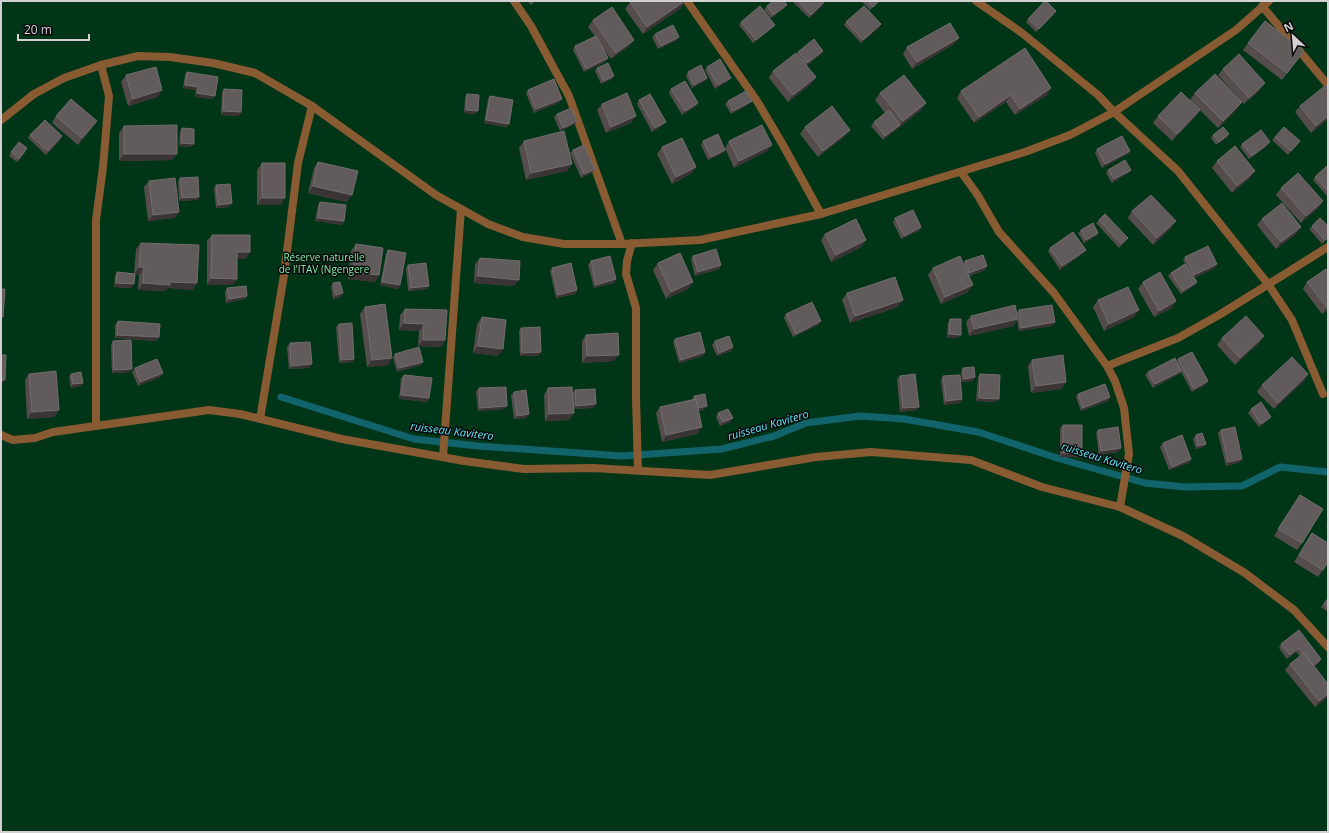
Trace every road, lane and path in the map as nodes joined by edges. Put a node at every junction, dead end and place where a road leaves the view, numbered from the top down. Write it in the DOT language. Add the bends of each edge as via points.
graph roads {
  1 [pos="514,1"];
  2 [pos="687,1"];
  3 [pos="976,1"];
  4 [pos="1265,4"];
  5 [pos="101,65"];
  6 [pos="1328,86"];
  7 [pos="312,106"];
  8 [pos="1114,112"];
  9 [pos="1,120"];
  10 [pos="961,172"];
  11 [pos="461,209"];
  12 [pos="821,214"];
  13 [pos="622,244"];
  14 [pos="632,244"];
  15 [pos="1328,247"];
  16 [pos="1268,284"];
  17 [pos="1107,366"];
  18 [pos="1323,394"];
  19 [pos="260,419"];
  20 [pos="96,426"];
  21 [pos="1,435"];
  22 [pos="443,457"];
  23 [pos="638,470"];
  24 [pos="1120,507"];
  25 [pos="1328,646"];
  1 -- 13 [label="street" via="531,26 569,96"];
  2 -- 12 [label="street" via="757,102 784,145"];
  3 -- 8 [label="street" via="1034,43 1098,95"];
  4 -- 6 [label="street"];
  4 -- 8 [label="street" via="1236,30"];
  5 -- 7 [label="street" via="138,56 170,57 213,64 255,73"];
  5 -- 9 [label="street" via="64,78 34,94"];
  5 -- 20 [label="street" via="109,96 96,220"];
  7 -- 11 [label="street" via="436,195"];
  7 -- 19 [label="street" via="298,163 284,275"];
  8 -- 10 [label="street" via="1070,135"];
  8 -- 16 [label="street" via="1178,171"];
  10 -- 12 [label="street"];
  10 -- 17 [label="street" via="999,232 1054,293"];
  11 -- 13 [label="street" via="488,224 523,236 564,244"];
  11 -- 22 [label="street"];
  12 -- 14 [label="street" via="700,240"];
  13 -- 14 [label="street"];
  14 -- 23 [label="street" via="626,274 636,308"];
  15 -- 16 [label="street"];
  16 -- 17 [label="street" via="1178,338"];
  16 -- 18 [label="street" via="1292,320"];
  17 -- 24 [label="street" via="1124,408 1129,454"];
  19 -- 20 [label="street" via="209,410"];
  19 -- 22 [label="street"];
  20 -- 21 [label="street" via="14,440"];
  22 -- 23 [label="street" via="524,469"];
  23 -- 24 [label="street" via="710,475 816,457 871,452 971,460 1042,487"];
  24 -- 25 [label="street" via="1183,536 1245,573 1294,610"];
}
